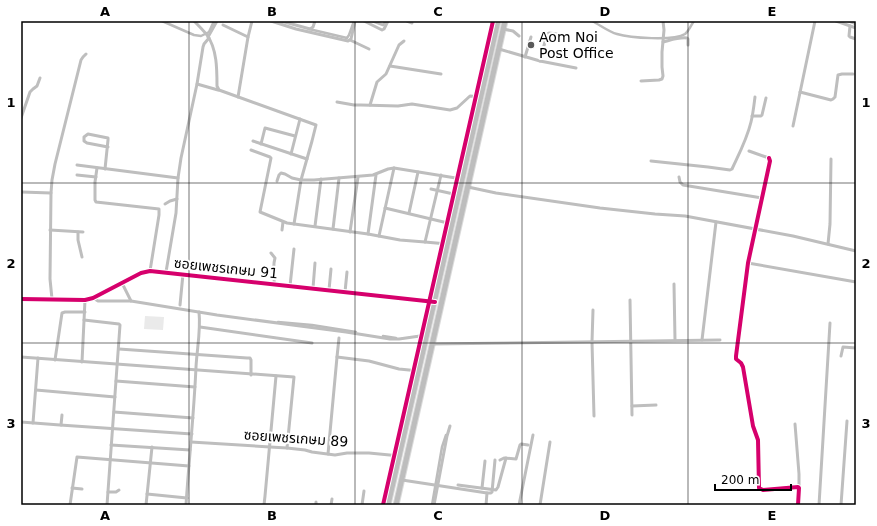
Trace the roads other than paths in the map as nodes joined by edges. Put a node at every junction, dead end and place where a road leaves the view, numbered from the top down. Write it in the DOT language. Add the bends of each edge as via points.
graph roads {
  1 [pos="194,21"];
  2 [pos="217,21"];
  3 [pos="252,21"];
  4 [pos="271,21"];
  5 [pos="281,21"];
  6 [pos="315,21"];
  7 [pos="355,21"];
  8 [pos="364,21"];
  9 [pos="388,21"];
  10 [pos="407,21"];
  11 [pos="498,21"];
  12 [pos="505,21"];
  13 [pos="663,21"];
  14 [pos="815,21"];
  15 [pos="836,21"];
  16 [pos="412,23"];
  17 [pos="223,25"];
  18 [pos="850,26"];
  19 [pos="856,28"];
  20 [pos="503,29"];
  21 [pos="557,34"];
  22 [pos="207,36"];
  23 [pos="520,36"];
  24 [pos="248,37"];
  25 [pos="531,37"];
  26 [pos="663,39"];
  27 [pos="856,39"];
  28 [pos="350,40"];
  29 [pos="404,41"];
  30 [pos="688,45"];
  31 [pos="369,49"];
  32 [pos="499,50"];
  33 [pos="86,54"];
  34 [pos="525,57"];
  35 [pos="540,61"];
  36 [pos="390,66"];
  37 [pos="576,68"];
  38 [pos="441,74"];
  39 [pos="853,74"];
  40 [pos="40,78"];
  41 [pos="641,81"];
  42 [pos="197,84"];
  43 [pos="219,90"];
  44 [pos="800,92"];
  45 [pos="238,97"];
  46 [pos="481,97"];
  47 [pos="755,97"];
  48 [pos="766,98"];
  49 [pos="337,102"];
  50 [pos="370,105"];
  51 [pos="752,116"];
  52 [pos="21,118"];
  53 [pos="300,119"];
  54 [pos="793,126"];
  55 [pos="295,136"];
  56 [pos="253,142"];
  57 [pos="260,144"];
  58 [pos="108,147"];
  59 [pos="742,149"];
  60 [pos="251,150"];
  61 [pos="291,154"];
  62 [pos="307,159"];
  63 [pos="831,159"];
  64 [pos="652,161"];
  65 [pos="77,165"];
  66 [pos="98,168"];
  67 [pos="394,168"];
  68 [pos="105,169"];
  69 [pos="418,172"];
  70 [pos="376,174"];
  71 [pos="77,175"];
  72 [pos="440,175"];
  73 [pos="358,176"];
  74 [pos="96,177"];
  75 [pos="679,177"];
  76 [pos="178,178"];
  77 [pos="340,178"];
  78 [pos="321,179"];
  79 [pos="462,179"];
  80 [pos="301,180"];
  81 [pos="277,181"];
  82 [pos="468,187"];
  83 [pos="431,189"];
  84 [pos="437,190"];
  85 [pos="21,192"];
  86 [pos="51,193"];
  87 [pos="459,195"];
  88 [pos="762,198"];
  89 [pos="177,199"];
  90 [pos="165,204"];
  91 [pos="385,208"];
  92 [pos="409,213"];
  93 [pos="430,219"];
  94 [pos="283,222"];
  95 [pos="716,222"];
  96 [pos="294,224"];
  97 [pos="452,224"];
  98 [pos="315,226"];
  99 [pos="332,229"];
  100 [pos="50,230"];
  101 [pos="282,230"];
  102 [pos="755,230"];
  103 [pos="78,232"];
  104 [pos="83,232"];
  105 [pos="350,232"];
  106 [pos="368,234"];
  107 [pos="380,236"];
  108 [pos="425,242"];
  109 [pos="447,244"];
  110 [pos="828,244"];
  111 [pos="294,249"];
  112 [pos="856,251"];
  113 [pos="271,253"];
  114 [pos="82,256"];
  115 [pos="315,263"];
  116 [pos="748,263"];
  117 [pos="331,269"];
  118 [pos="150,271"];
  119 [pos="166,272"];
  120 [pos="347,272"];
  121 [pos="183,274"];
  122 [pos="856,282"];
  123 [pos="122,283"];
  124 [pos="274,284"];
  125 [pos="674,284"];
  126 [pos="290,286"];
  127 [pos="313,288"];
  128 [pos="329,290"];
  129 [pos="345,292"];
  130 [pos="93,298"];
  131 [pos="21,299"];
  132 [pos="52,299"];
  133 [pos="85,300"];
  134 [pos="630,300"];
  135 [pos="131,301"];
  136 [pos="435,302"];
  137 [pos="180,305"];
  138 [pos="593,310"];
  139 [pos="85,312"];
  140 [pos="199,312"];
  141 [pos="84,320"];
  142 [pos="830,322"];
  143 [pos="200,327"];
  144 [pos="427,335"];
  145 [pos="340,338"];
  146 [pos="675,340"];
  147 [pos="702,340"];
  148 [pos="720,340"];
  149 [pos="630,341"];
  150 [pos="592,342"];
  151 [pos="312,344"];
  152 [pos="432,344"];
  153 [pos="856,348"];
  154 [pos="119,349"];
  155 [pos="197,355"];
  156 [pos="841,356"];
  157 [pos="21,357"];
  158 [pos="337,357"];
  159 [pos="38,358"];
  160 [pos="55,360"];
  161 [pos="82,362"];
  162 [pos="118,364"];
  163 [pos="196,370"];
  164 [pos="419,371"];
  165 [pos="251,375"];
  166 [pos="276,376"];
  167 [pos="116,381"];
  168 [pos="196,387"];
  169 [pos="36,390"];
  170 [pos="115,397"];
  171 [pos="656,405"];
  172 [pos="632,406"];
  173 [pos="114,412"];
  174 [pos="62,415"];
  175 [pos="632,415"];
  176 [pos="594,416"];
  177 [pos="193,418"];
  178 [pos="847,420"];
  179 [pos="21,422"];
  180 [pos="33,423"];
  181 [pos="795,424"];
  182 [pos="61,425"];
  183 [pos="450,426"];
  184 [pos="113,429"];
  185 [pos="192,434"];
  186 [pos="533,435"];
  187 [pos="192,442"];
  188 [pos="550,442"];
  189 [pos="111,445"];
  190 [pos="528,445"];
  191 [pos="152,447"];
  192 [pos="270,448"];
  193 [pos="288,448"];
  194 [pos="190,450"];
  195 [pos="328,454"];
  196 [pos="400,456"];
  197 [pos="506,458"];
  198 [pos="110,460"];
  199 [pos="495,460"];
  200 [pos="500,460"];
  201 [pos="485,461"];
  202 [pos="150,463"];
  203 [pos="189,466"];
  204 [pos="401,480"];
  205 [pos="437,485"];
  206 [pos="458,485"];
  207 [pos="72,488"];
  208 [pos="482,488"];
  209 [pos="799,488"];
  210 [pos="82,489"];
  211 [pos="119,490"];
  212 [pos="492,490"];
  213 [pos="364,491"];
  214 [pos="108,492"];
  215 [pos="487,493"];
  216 [pos="147,494"];
  217 [pos="187,498"];
  218 [pos="332,499"];
  219 [pos="70,505"];
  220 [pos="107,505"];
  221 [pos="146,505"];
  222 [pos="186,505"];
  223 [pos="264,505"];
  224 [pos="332,505"];
  225 [pos="362,505"];
  226 [pos="388,505"];
  227 [pos="396,505"];
  228 [pos="434,505"];
  229 [pos="486,505"];
  230 [pos="519,505"];
  231 [pos="540,505"];
  232 [pos="798,505"];
  233 [pos="819,505"];
  234 [pos="841,505"];
  1 -- 22 [label="street"];
  2 -- 22 [label="street"];
  3 -- 24 [label="street"];
  4 -- 28 [label="street"];
  5 -- 6 [label="street" via="310,29"];
  7 -- 28 [label="street"];
  8 -- 9 [label="street" via="383,30"];
  10 -- 16 [label="street"];
  11 -- 46 [label="main road"];
  12 -- 20 [label="main road"];
  13 -- 26 [label="street"];
  14 -- 44 [label="street"];
  15 -- 18 [label="street"];
  17 -- 24 [label="street"];
  18 -- 19 [label="street"];
  18 -- 27 [label="street" via="850,37"];
  20 -- 23 [label="street"];
  20 -- 32 [label="main road"];
  21 -- 35 [label="street" via="548,34"];
  22 -- 42 [label="street"];
  22 -- 43 [label="street" via="217,62"];
  24 -- 45 [label="street"];
  25 -- 34 [label="street"];
  26 -- 30 [label="street" via="675,40 684,37 688,39"];
  26 -- 41 [label="street" via="662,79"];
  28 -- 31 [label="street"];
  29 -- 36 [label="street" via="399,45"];
  32 -- 34 [label="street"];
  32 -- 82 [label="main road"];
  33 -- 86 [label="street" via="81,60 55,164"];
  34 -- 35 [label="street"];
  35 -- 37 [label="street"];
  36 -- 38 [label="street"];
  36 -- 50 [label="street" via="384,77 377,82"];
  39 -- 44 [label="street" via="838,75 835,97 832,100"];
  40 -- 52 [label="street" via="37,86 30,92"];
  42 -- 43 [label="street"];
  42 -- 76 [label="street"];
  43 -- 45 [label="street"];
  44 -- 54 [label="street"];
  45 -- 53 [label="street"];
  46 -- 50 [label="street" via="470,96 457,108 450,110 412,104"];
  46 -- 79 [label="main road"];
  47 -- 51 [label="street"];
  48 -- 51 [label="street" via="762,115"];
  49 -- 50 [label="street"];
  51 -- 59 [label="street"];
  53 -- 55 [label="street"];
  53 -- 62 [label="street" via="316,125"];
  55 -- 57 [label="street" via="265,128"];
  55 -- 61 [label="street"];
  56 -- 57 [label="street"];
  57 -- 61 [label="street"];
  58 -- 58 [label="street" via="87,143 84,137 88,134 107,138"];
  58 -- 68 [label="street"];
  59 -- 64 [label="street" via="731,170"];
  59 -- 88 [label="street" via="770,161"];
  60 -- 94 [label="street" via="271,158 260,212"];
  61 -- 62 [label="street"];
  62 -- 80 [label="street"];
  63 -- 110 [label="street"];
  65 -- 66 [label="street"];
  66 -- 68 [label="street"];
  66 -- 74 [label="street"];
  67 -- 69 [label="street"];
  67 -- 70 [label="street"];
  67 -- 91 [label="street"];
  68 -- 76 [label="street"];
  69 -- 72 [label="street"];
  69 -- 92 [label="street"];
  70 -- 73 [label="street"];
  70 -- 106 [label="street"];
  71 -- 74 [label="street"];
  72 -- 79 [label="street"];
  72 -- 84 [label="street"];
  73 -- 77 [label="street"];
  73 -- 105 [label="street"];
  74 -- 118 [label="street" via="96,202 159,208"];
  75 -- 88 [label="street" via="683,185"];
  76 -- 89 [label="street"];
  77 -- 78 [label="street"];
  77 -- 99 [label="street"];
  78 -- 80 [label="street"];
  78 -- 98 [label="street"];
  79 -- 87 [label="main road"];
  80 -- 81 [label="street" via="282,173 279,174"];
  80 -- 96 [label="street"];
  82 -- 95 [label="street" via="565,203"];
  82 -- 152 [label="main road"];
  83 -- 84 [label="street"];
  84 -- 87 [label="street"];
  84 -- 93 [label="street"];
  85 -- 86 [label="street"];
  86 -- 100 [label="street"];
  87 -- 97 [label="main road"];
  88 -- 102 [label="street"];
  89 -- 90 [label="street"];
  89 -- 119 [label="street"];
  91 -- 92 [label="street"];
  91 -- 107 [label="street"];
  92 -- 93 [label="street"];
  93 -- 97 [label="street"];
  93 -- 108 [label="street"];
  94 -- 96 [label="street"];
  94 -- 101 [label="street"];
  95 -- 102 [label="street"];
  95 -- 147 [label="street"];
  96 -- 98 [label="street"];
  97 -- 109 [label="main road"];
  98 -- 99 [label="street"];
  99 -- 105 [label="street"];
  100 -- 103 [label="street"];
  100 -- 132 [label="street"];
  102 -- 110 [label="street"];
  102 -- 116 [label="street"];
  103 -- 104 [label="street"];
  103 -- 114 [label="street"];
  105 -- 106 [label="street"];
  106 -- 107 [label="street"];
  107 -- 108 [label="street"];
  108 -- 109 [label="street"];
  109 -- 136 [label="main road"];
  110 -- 112 [label="street"];
  111 -- 126 [label="street"];
  113 -- 124 [label="street" via="275,258"];
  115 -- 127 [label="street"];
  116 -- 122 [label="street"];
  116 -- 209 [label="street" via="736,359 743,367 758,440 759,488"];
  117 -- 128 [label="street"];
  118 -- 119 [label="street, ซอยเพชรเกษม 91"];
  118 -- 123 [label="street, ซอยเพชรเกษม 91"];
  119 -- 121 [label="street, ซอยเพชรเกษม 91"];
  120 -- 129 [label="street"];
  121 -- 124 [label="street, ซอยเพชรเกษม 91"];
  121 -- 137 [label="street"];
  123 -- 130 [label="street, ซอยเพชรเกษม 91"];
  123 -- 135 [label="street"];
  124 -- 126 [label="street, ซอยเพชรเกษม 91"];
  125 -- 146 [label="street"];
  126 -- 127 [label="street, ซอยเพชรเกษม 91"];
  127 -- 128 [label="street, ซอยเพชรเกษม 91"];
  128 -- 129 [label="street, ซอยเพชรเกษม 91"];
  129 -- 136 [label="street, ซอยเพชรเกษม 91"];
  130 -- 133 [label="street, ซอยเพชรเกษม 91"];
  130 -- 135 [label="street" via="100,302"];
  131 -- 132 [label="street, ซอยเพชรเกษม 91"];
  132 -- 133 [label="street, ซอยเพชรเกษม 91"];
  133 -- 139 [label="street"];
  134 -- 149 [label="street"];
  135 -- 140 [label="street"];
  136 -- 144 [label="main road"];
  138 -- 150 [label="street"];
  139 -- 141 [label="street"];
  139 -- 160 [label="street" via="62,313"];
  140 -- 143 [label="street"];
  140 -- 144 [label="street" via="390,339"];
  141 -- 154 [label="street" via="119,324"];
  141 -- 161 [label="street"];
  142 -- 233 [label="street"];
  143 -- 151 [label="street"];
  143 -- 155 [label="street"];
  144 -- 164 [label="main road"];
  145 -- 158 [label="street"];
  146 -- 147 [label="street"];
  146 -- 149 [label="street"];
  147 -- 148 [label="street"];
  149 -- 150 [label="street"];
  149 -- 172 [label="street"];
  150 -- 152 [label="street"];
  150 -- 176 [label="street"];
  152 -- 204 [label="main road"];
  153 -- 156 [label="street" via="843,347"];
  154 -- 155 [label="street"];
  154 -- 162 [label="street"];
  155 -- 163 [label="street"];
  155 -- 165 [label="street" via="250,358"];
  157 -- 159 [label="street"];
  158 -- 164 [label="street"];
  158 -- 195 [label="street"];
  159 -- 160 [label="street"];
  159 -- 169 [label="street"];
  160 -- 161 [label="street"];
  161 -- 162 [label="street"];
  162 -- 163 [label="street"];
  162 -- 167 [label="street"];
  163 -- 165 [label="street"];
  163 -- 168 [label="street"];
  164 -- 196 [label="main road"];
  165 -- 166 [label="street"];
  166 -- 192 [label="street"];
  166 -- 193 [label="street" via="295,378"];
  167 -- 168 [label="street"];
  167 -- 170 [label="street"];
  168 -- 177 [label="street"];
  169 -- 170 [label="street"];
  169 -- 180 [label="street"];
  170 -- 173 [label="street"];
  171 -- 172 [label="street"];
  172 -- 175 [label="street"];
  173 -- 177 [label="street"];
  173 -- 184 [label="street"];
  174 -- 182 [label="street"];
  177 -- 185 [label="street"];
  178 -- 234 [label="street"];
  179 -- 180 [label="street"];
  180 -- 182 [label="street"];
  181 -- 209 [label="street"];
  182 -- 184 [label="street"];
  183 -- 205 [label="street"];
  184 -- 185 [label="street"];
  184 -- 189 [label="street"];
  185 -- 187 [label="street"];
  186 -- 230 [label="street"];
  187 -- 192 [label="street, ซอยเพชรเกษม 89"];
  187 -- 194 [label="street"];
  188 -- 231 [label="street"];
  189 -- 191 [label="street"];
  189 -- 198 [label="street"];
  190 -- 197 [label="street" via="520,445 516,458"];
  191 -- 194 [label="street"];
  191 -- 202 [label="street"];
  192 -- 193 [label="street, ซอยเพชรเกษม 89"];
  192 -- 223 [label="street"];
  193 -- 195 [label="street, ซอยเพชรเกษม 89"];
  194 -- 203 [label="street"];
  195 -- 196 [label="street, ซอยเพชรเกษม 89" via="369,453"];
  196 -- 226 [label="main road"];
  197 -- 200 [label="street"];
  197 -- 212 [label="street" via="498,488"];
  198 -- 202 [label="street"];
  198 -- 207 [label="street" via="76,457"];
  198 -- 214 [label="street"];
  199 -- 212 [label="street"];
  201 -- 208 [label="street"];
  202 -- 203 [label="street"];
  202 -- 216 [label="street"];
  203 -- 217 [label="street"];
  204 -- 205 [label="street"];
  204 -- 227 [label="main road"];
  205 -- 215 [label="street"];
  205 -- 228 [label="street"];
  206 -- 208 [label="street"];
  207 -- 210 [label="street"];
  207 -- 219 [label="street"];
  208 -- 212 [label="street"];
  209 -- 232 [label="street"];
  211 -- 214 [label="street"];
  212 -- 215 [label="street" via="491,493"];
  213 -- 225 [label="street"];
  214 -- 220 [label="street"];
  215 -- 229 [label="street"];
  216 -- 217 [label="street"];
  216 -- 221 [label="street"];
  217 -- 222 [label="street"];
  218 -- 224 [label="street"];
}
